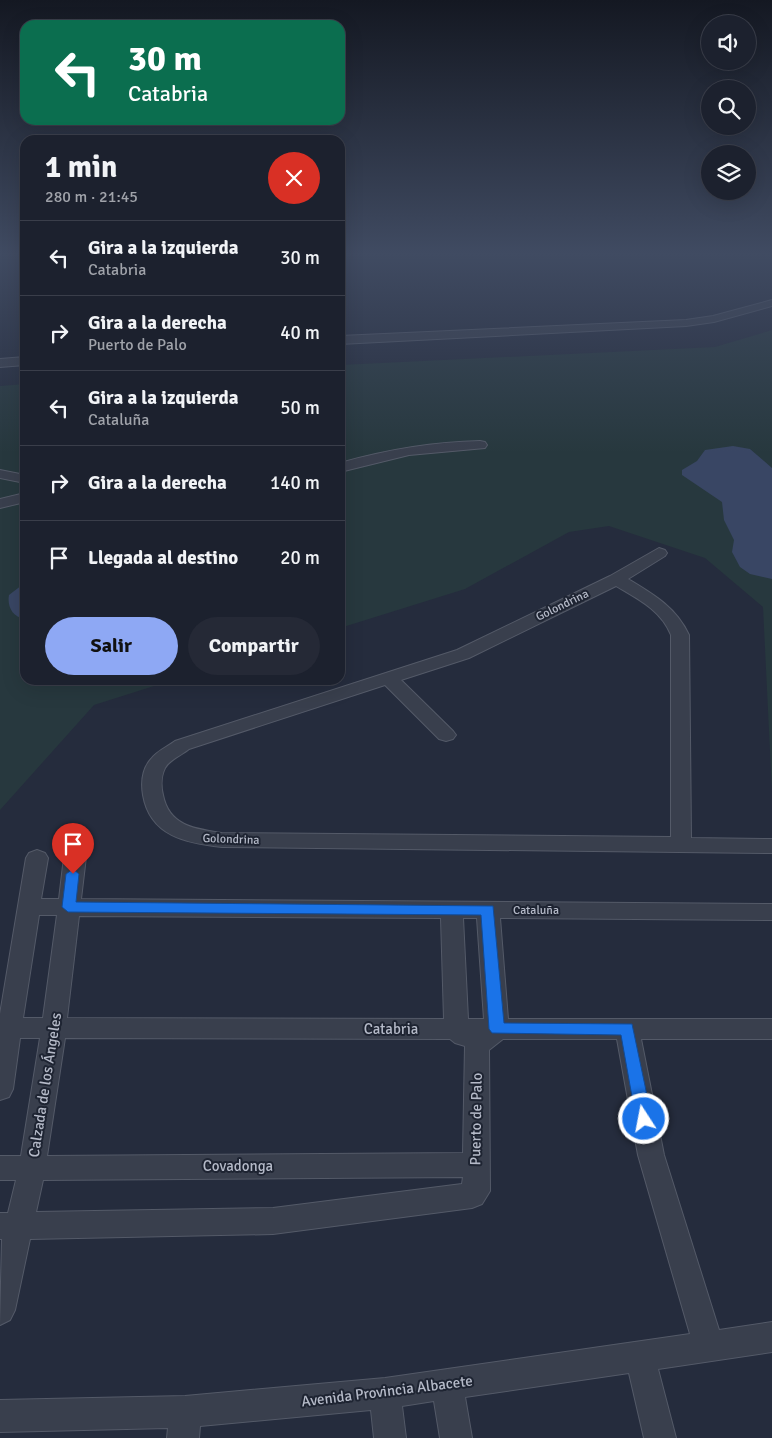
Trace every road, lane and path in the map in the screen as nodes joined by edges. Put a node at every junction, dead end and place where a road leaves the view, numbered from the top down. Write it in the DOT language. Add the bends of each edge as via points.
graph roads {
  1 [pos="704,319"];
  2 [pos="345,340"];
  3 [pos="20,361"];
  4 [pos="0,363"];
  5 [pos="480,445"];
  6 [pos="345,467"];
  7 [pos="0,474"];
  8 [pos="20,478"];
  9 [pos="20,498"];
  10 [pos="0,504"];
  11 [pos="659,553"];
  12 [pos="616,579"];
  13 [pos="389,679"];
  14 [pos="446,735"];
  15 [pos="681,845"];
  16 [pos="772,846"];
  17 [pos="75,857"];
  18 [pos="37,858"];
  19 [pos="30,907"];
  20 [pos="68,907"];
  21 [pos="452,910"];
  22 [pos="488,910"];
  23 [pos="772,912"];
  24 [pos="10,1028"];
  25 [pos="54,1028"];
  26 [pos="456,1029"];
  27 [pos="497,1029"];
  28 [pos="627,1029"];
  29 [pos="772,1029"];
  30 [pos="477,1046"];
  31 [pos="0,1089"];
  32 [pos="0,1168"];
  33 [pos="32,1168"];
  34 [pos="476,1178"];
  35 [pos="10,1225"];
  36 [pos="0,1310"];
  37 [pos="772,1337"];
  38 [pos="709,1346"];
  39 [pos="640,1356"];
  40 [pos="448,1385"];
  41 [pos="385,1393"];
  42 [pos="0,1416"];
  43 [pos="184,1425"];
  44 [pos="390,1438"];
  45 [pos="456,1438"];
  46 [pos="660,1438"];
  1 -- 2 [label="street"];
  3 -- 4 [label="street"];
  5 -- 6 [label="street" via="401,450"];
  7 -- 8 [label="street"];
  9 -- 10 [label="street"];
  11 -- 12 [label="street, Golondrina"];
  12 -- 13 [label="street, Golondrina" via="463,654"];
  12 -- 15 [label="street" via="660,606 677,626 680,635"];
  13 -- 14 [label="street"];
  13 -- 15 [label="street, Golondrina" via="182,745 157,764 151,780 154,808 169,826 193,837 222,840"];
  15 -- 16 [label="street, Golondrina"];
  17 -- 20 [label="street, Calzada de los Ángeles"];
  18 -- 19 [label="street"];
  19 -- 20 [label="street, Cataluña"];
  19 -- 24 [label="street"];
  20 -- 21 [label="street, Cataluña"];
  20 -- 25 [label="street, Calzada de los Ángeles"];
  21 -- 22 [label="street, Cataluña"];
  21 -- 26 [label="street"];
  22 -- 23 [label="street, Cataluña"];
  22 -- 27 [label="street"];
  24 -- 25 [label="street, Catabria"];
  24 -- 31 [label="street"];
  25 -- 26 [label="street, Catabria"];
  25 -- 33 [label="street, Calzada de los Ángeles"];
  26 -- 27 [label="street, Catabria"];
  26 -- 30 [label="street"];
  27 -- 28 [label="street, Catabria"];
  27 -- 30 [label="street"];
  28 -- 29 [label="street, Catabria"];
  28 -- 38 [label="street" via="653,1162"];
  30 -- 34 [label="street, Puerto de Palo"];
  32 -- 33 [label="street, Covadonga"];
  33 -- 34 [label="street, Covadonga"];
  33 -- 35 [label="street, Calzada de los Ángeles"];
  34 -- 35 [label="street" via="470,1196 273,1221"];
  35 -- 36 [label="street, Calzada de los Ángeles"];
  37 -- 38 [label="street, Avenida Provincia Albacete"];
  38 -- 39 [label="street, Avenida Provincia Albacete"];
  39 -- 40 [label="street, Avenida Provincia Albacete"];
  39 -- 46 [label="street"];
  40 -- 41 [label="street, Avenida Provincia Albacete"];
  40 -- 45 [label="street"];
  41 -- 43 [label="street, Avenida Provincia Albacete"];
  41 -- 44 [label="street"];
  42 -- 43 [label="street, Avenida Provincia Albacete"];
}
